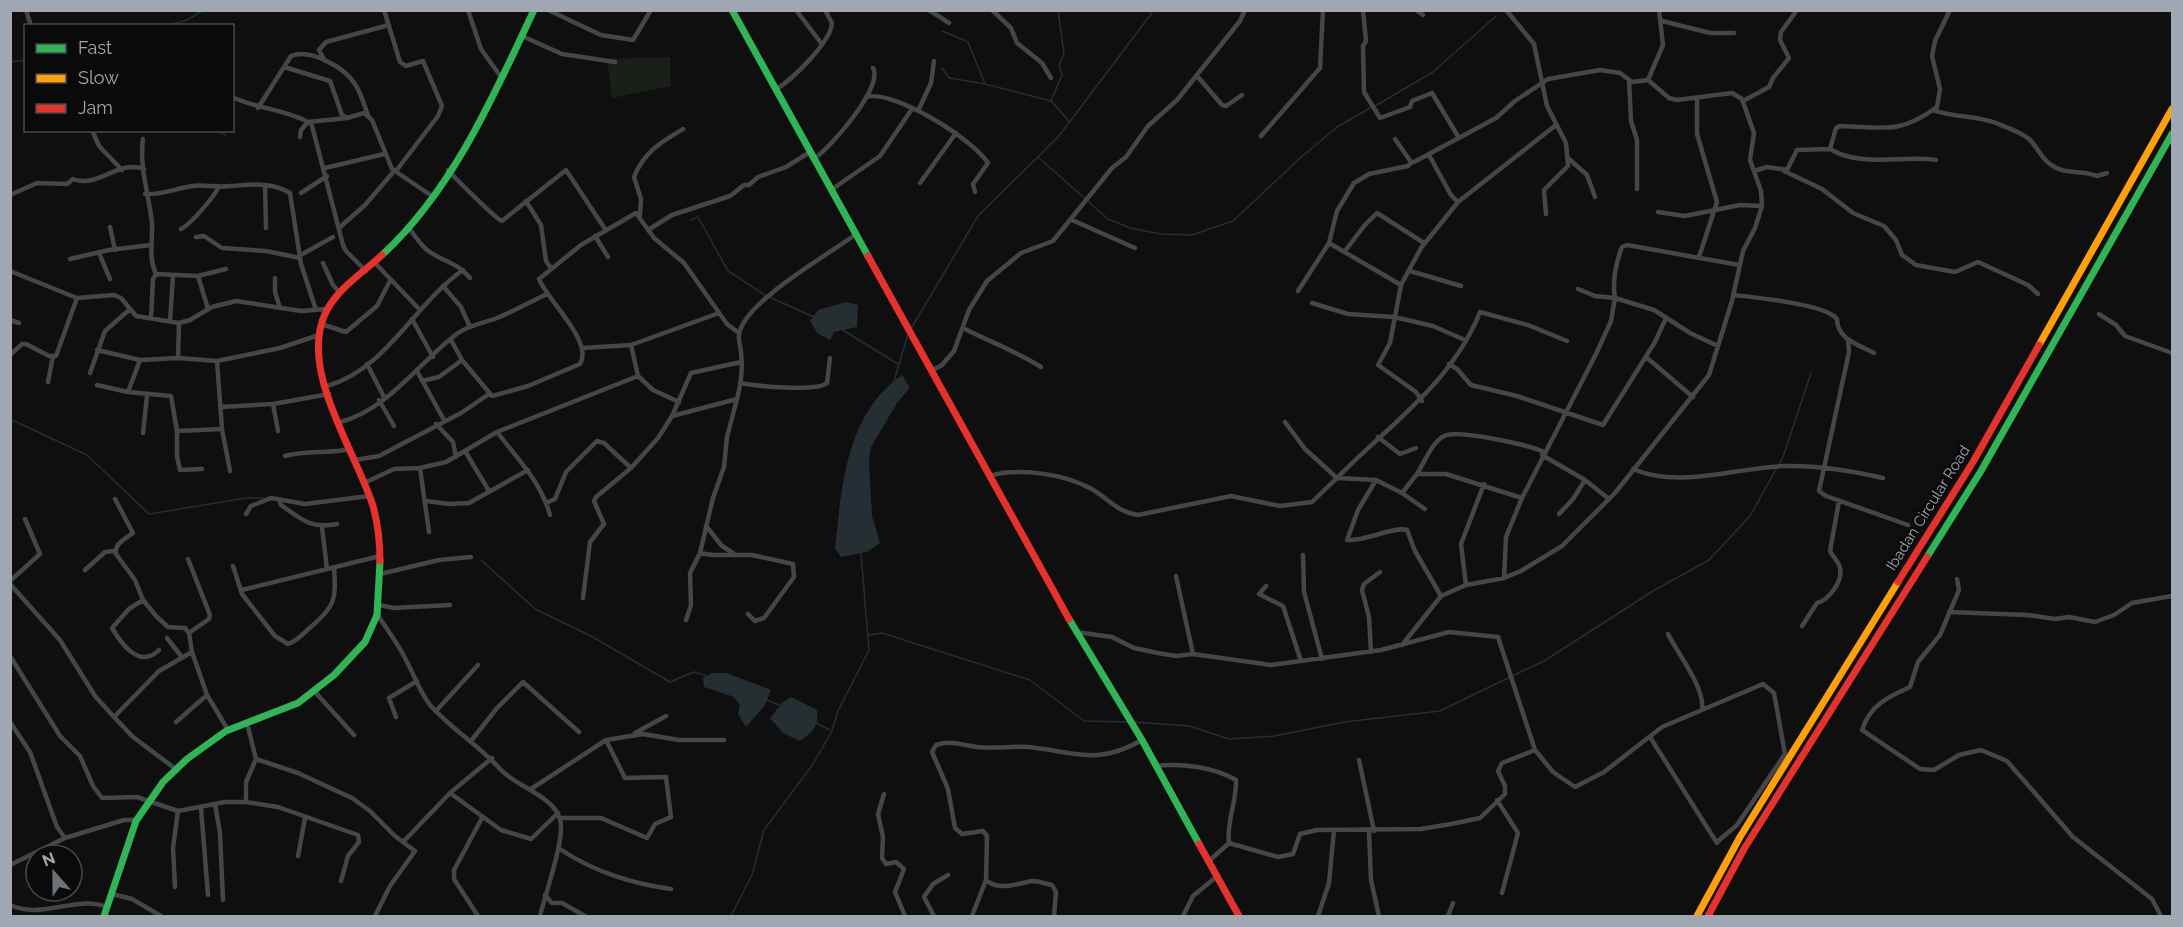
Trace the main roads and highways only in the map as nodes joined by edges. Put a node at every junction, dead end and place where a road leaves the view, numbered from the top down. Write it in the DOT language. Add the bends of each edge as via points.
graph roads {
  1 [pos="534,10"];
  2 [pos="732,10"];
  3 [pos="2172,109"];
  4 [pos="2172,134"];
  5 [pos="104,916"];
  6 [pos="1239,916"];
  7 [pos="1697,916"];
  8 [pos="1708,916"];
  1 -- 5 [label="main road" via="484,117 432,196 409,228 326,309 321,324 321,366 369,496 380,556 379,605 368,639 315,692 292,706 228,730 177,770 136,820"];
  2 -- 6 [label="main road" via="1076,632 1142,740"];
  3 -- 7 [label="main road, Ibadan Circular Road" via="1973,462 1740,837"];
  4 -- 8 [label="main road, Ibadan Circular Road" via="1981,471 1744,849"];
}
